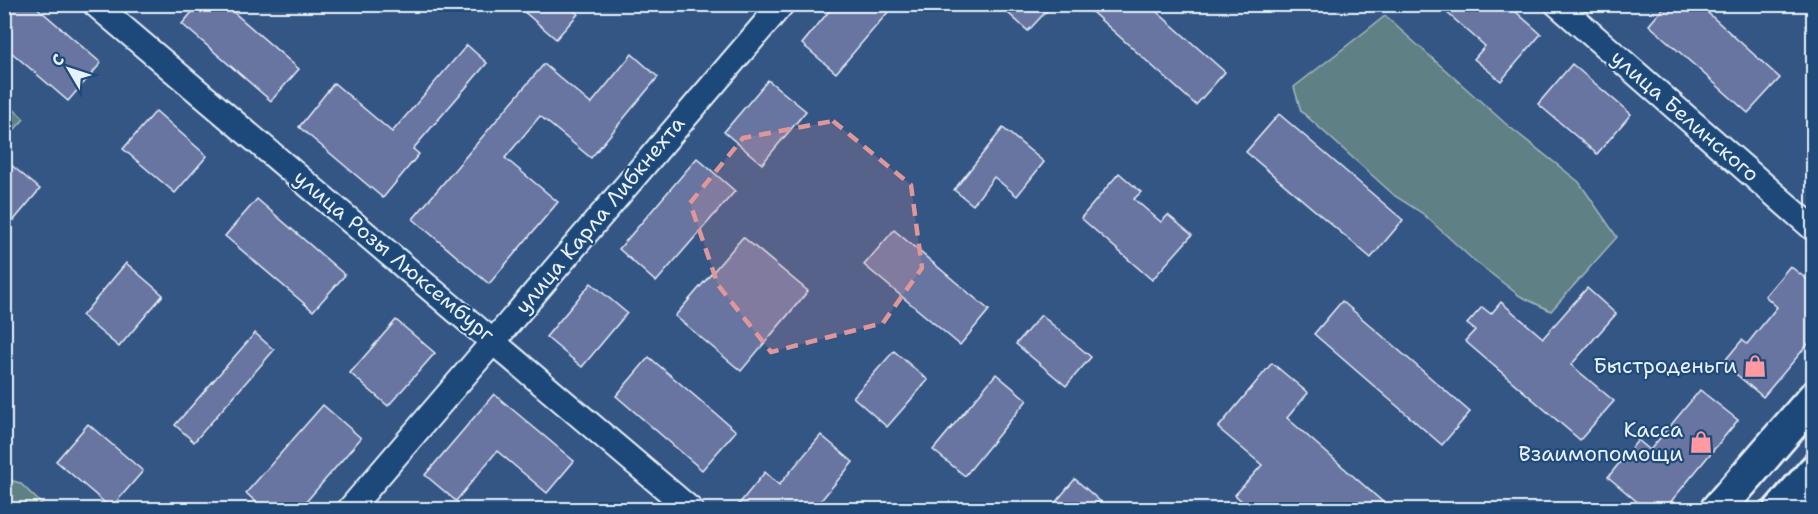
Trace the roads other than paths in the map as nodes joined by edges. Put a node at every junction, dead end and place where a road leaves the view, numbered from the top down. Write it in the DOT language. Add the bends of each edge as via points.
graph roads {
  1 [pos="95,4"];
  2 [pos="782,4"];
  3 [pos="1557,4"];
  4 [pos="1814,229"];
  5 [pos="494,341"];
  6 [pos="1814,398"];
  7 [pos="1814,472"];
  8 [pos="349,510"];
  9 [pos="691,510"];
  10 [pos="1717,510"];
  11 [pos="1780,510"];
  1 -- 5 [label="street, улица Розы Люксембург"];
  2 -- 5 [label="street, улица Карла Либкнехта"];
  3 -- 4 [label="street, улица Белинского"];
  5 -- 8 [label="street, улица Карла Либкнехта"];
  5 -- 9 [label="street, улица Розы Люксембург"];
  6 -- 10 [label="main road"];
  7 -- 11 [label="main road"];
}
